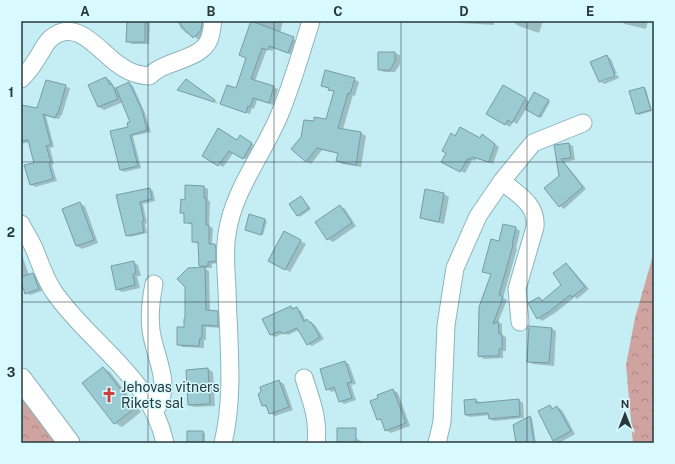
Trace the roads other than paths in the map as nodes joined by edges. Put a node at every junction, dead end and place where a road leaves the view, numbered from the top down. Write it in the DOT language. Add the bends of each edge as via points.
graph roads {
  1 [pos="212,21"];
  2 [pos="311,21"];
  3 [pos="21,79"];
  4 [pos="583,123"];
  5 [pos="502,181"];
  6 [pos="21,224"];
  7 [pos="154,284"];
  8 [pos="520,322"];
  9 [pos="304,378"];
  10 [pos="21,379"];
  11 [pos="154,412"];
  12 [pos="70,443"];
  13 [pos="165,443"];
  14 [pos="223,443"];
  15 [pos="316,443"];
  16 [pos="438,443"];
  1 -- 3 [label="street" via="210,40 205,48 164,66 149,76 137,75 114,62 84,36 61,32 50,40"];
  2 -- 14 [label="street" via="279,116 244,182 232,211 227,235 226,265 229,404"];
  4 -- 5 [label="street" via="533,143"];
  5 -- 8 [label="street" via="531,207 536,219 517,289"];
  5 -- 16 [label="street" via="478,216 455,268 446,325 442,422"];
  6 -- 11 [label="street" via="54,292 125,370"];
  7 -- 11 [label="street" via="150,309 151,329 164,390 160,404"];
  9 -- 15 [label="street" via="316,412"];
  10 -- 12 [label="main road"];
  11 -- 13 [label="street"];
}
